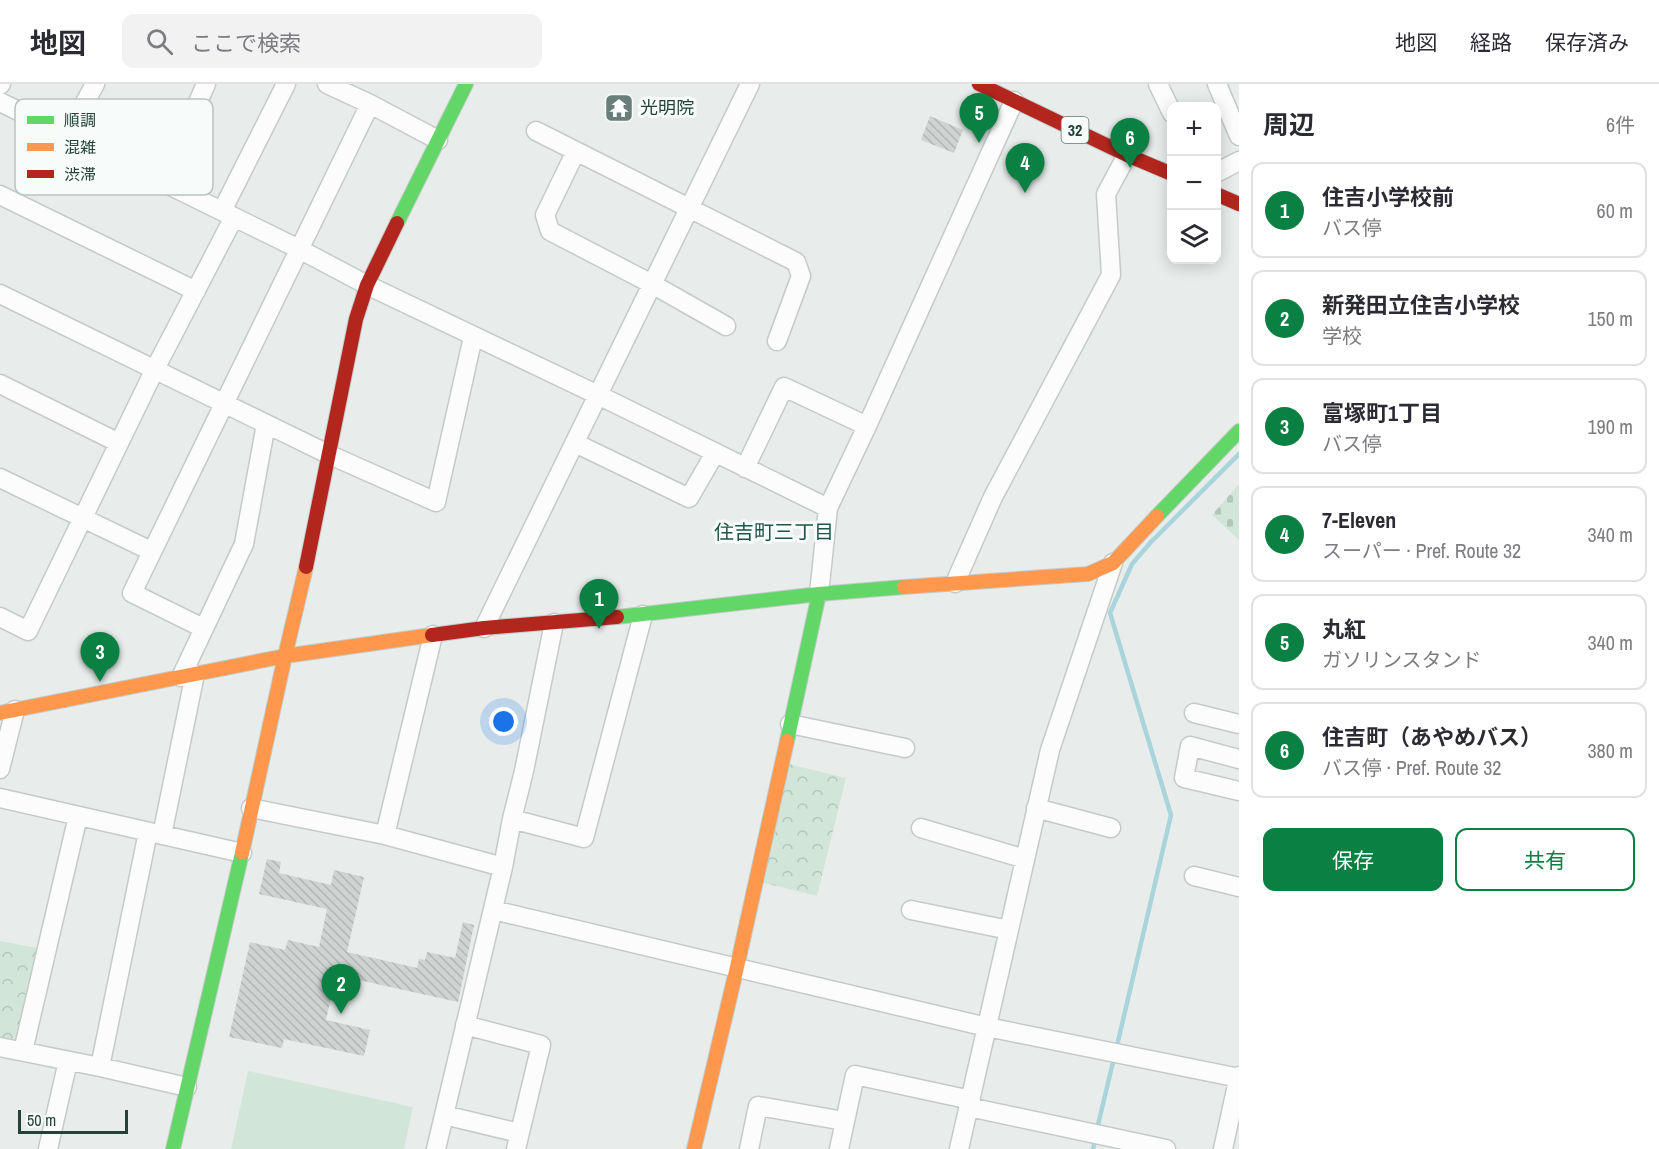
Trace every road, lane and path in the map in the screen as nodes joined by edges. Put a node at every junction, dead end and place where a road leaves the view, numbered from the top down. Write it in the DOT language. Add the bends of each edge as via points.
graph roads {
  1 [pos="94,84"];
  2 [pos="206,84"];
  3 [pos="286,84"];
  4 [pos="327,84"];
  5 [pos="466,84"];
  6 [pos="750,84"];
  7 [pos="979,84"];
  8 [pos="1158,84"];
  9 [pos="1217,84"];
  10 [pos="86,99"];
  11 [pos="199,99"];
  12 [pos="1014,101"];
  13 [pos="0,102"];
  14 [pos="1167,103"];
  15 [pos="370,104"];
  16 [pos="15,109"];
  17 [pos="536,131"];
  18 [pos="1239,136"];
  19 [pos="438,140"];
  20 [pos="576,151"];
  21 [pos="1127,155"];
  22 [pos="1239,161"];
  23 [pos="1221,170"];
  24 [pos="1167,172"];
  25 [pos="0,195"];
  26 [pos="189,195"];
  27 [pos="1221,196"];
  28 [pos="1239,204"];
  29 [pos="690,208"];
  30 [pos="228,214"];
  31 [pos="299,249"];
  32 [pos="652,284"];
  33 [pos="367,285"];
  34 [pos="196,291"];
  35 [pos="0,294"];
  36 [pos="726,326"];
  37 [pos="473,337"];
  38 [pos="777,341"];
  39 [pos="155,369"];
  40 [pos="0,384"];
  41 [pos="598,396"];
  42 [pos="224,403"];
  43 [pos="266,424"];
  44 [pos="867,426"];
  45 [pos="1239,431"];
  46 [pos="119,443"];
  47 [pos="575,443"];
  48 [pos="715,453"];
  49 [pos="330,455"];
  50 [pos="745,468"];
  51 [pos="0,478"];
  52 [pos="828,508"];
  53 [pos="83,518"];
  54 [pos="151,551"];
  55 [pos="1113,563"];
  56 [pos="955,583"];
  57 [pos="819,594"];
  58 [pos="643,615"];
  59 [pos="0,618"];
  60 [pos="555,623"];
  61 [pos="203,628"];
  62 [pos="484,628"];
  63 [pos="433,635"];
  64 [pos="285,656"];
  65 [pos="188,676"];
  66 [pos="8,712"];
  67 [pos="1194,713"];
  68 [pos="790,724"];
  69 [pos="1239,724"];
  70 [pos="905,748"];
  71 [pos="1239,759"];
  72 [pos="0,769"];
  73 [pos="1239,791"];
  74 [pos="0,798"];
  75 [pos="251,808"];
  76 [pos="1036,808"];
  77 [pos="78,816"];
  78 [pos="512,819"];
  79 [pos="921,828"];
  80 [pos="1111,828"];
  81 [pos="155,833"];
  82 [pos="385,835"];
  83 [pos="242,853"];
  84 [pos="1025,859"];
  85 [pos="503,867"];
  86 [pos="1194,876"];
  87 [pos="1239,887"];
  88 [pos="493,910"];
  89 [pos="911,910"];
  90 [pos="1009,930"];
  91 [pos="737,967"];
  92 [pos="465,1025"];
  93 [pos="987,1027"];
  94 [pos="0,1047"];
  95 [pos="23,1051"];
  96 [pos="68,1061"];
  97 [pos="100,1067"];
  98 [pos="1239,1077"];
  99 [pos="187,1087"];
  100 [pos="970,1103"];
  101 [pos="444,1115"];
  102 [pos="844,1121"];
  103 [pos="1234,1123"];
  104 [pos="518,1141"];
  105 [pos="48,1149"];
  106 [pos="173,1149"];
  107 [pos="436,1149"];
  108 [pos="694,1149"];
  109 [pos="748,1149"];
  110 [pos="839,1149"];
  111 [pos="959,1149"];
  112 [pos="1166,1149"];
  113 [pos="1223,1149"];
  1 -- 10 [label="street"];
  2 -- 11 [label="street"];
  3 -- 30 [label="street"];
  4 -- 15 [label="street"];
  5 -- 19 [label="street"];
  6 -- 29 [label="street"];
  7 -- 12 [label="street, 32"];
  8 -- 14 [label="street"];
  9 -- 18 [label="street"];
  12 -- 21 [label="street, 32"];
  12 -- 44 [label="street"];
  13 -- 16 [label="street"];
  15 -- 19 [label="street"];
  15 -- 31 [label="street"];
  17 -- 20 [label="street"];
  19 -- 33 [label="street"];
  20 -- 29 [label="street"];
  20 -- 32 [label="street" via="545,215 550,231"];
  21 -- 24 [label="street, 32"];
  21 -- 56 [label="street" via="1106,194 1111,275 993,497"];
  22 -- 23 [label="street"];
  25 -- 34 [label="street"];
  26 -- 30 [label="street"];
  27 -- 28 [label="street"];
  29 -- 32 [label="street"];
  29 -- 38 [label="street" via="796,262 801,276"];
  30 -- 31 [label="street"];
  30 -- 34 [label="street"];
  31 -- 33 [label="street"];
  31 -- 42 [label="street"];
  32 -- 36 [label="street"];
  32 -- 41 [label="street"];
  33 -- 37 [label="street"];
  33 -- 49 [label="street" via="356,319"];
  34 -- 39 [label="street"];
  35 -- 39 [label="street"];
  37 -- 41 [label="street"];
  37 -- 49 [label="street" via="436,502"];
  39 -- 42 [label="street"];
  39 -- 46 [label="street"];
  40 -- 46 [label="street"];
  41 -- 47 [label="street"];
  41 -- 48 [label="street"];
  42 -- 43 [label="street"];
  42 -- 54 [label="street"];
  43 -- 49 [label="street"];
  43 -- 61 [label="street" via="244,544"];
  44 -- 50 [label="street" via="784,387"];
  44 -- 52 [label="street"];
  45 -- 55 [label="street"];
  46 -- 53 [label="street"];
  47 -- 48 [label="street" via="689,498"];
  47 -- 62 [label="street"];
  48 -- 50 [label="street"];
  49 -- 64 [label="street"];
  50 -- 52 [label="street"];
  51 -- 53 [label="street"];
  52 -- 57 [label="street"];
  53 -- 54 [label="street"];
  53 -- 59 [label="street" via="28,631"];
  54 -- 61 [label="street" via="132,593"];
  55 -- 56 [label="street" via="1088,574"];
  55 -- 76 [label="street" via="1050,750"];
  56 -- 57 [label="street"];
  57 -- 58 [label="street"];
  57 -- 68 [label="street"];
  58 -- 60 [label="street"];
  58 -- 78 [label="street" via="584,838"];
  60 -- 62 [label="street"];
  60 -- 78 [label="street"];
  61 -- 65 [label="street"];
  62 -- 63 [label="street"];
  63 -- 64 [label="street"];
  63 -- 82 [label="street"];
  64 -- 65 [label="street"];
  64 -- 75 [label="street"];
  65 -- 66 [label="street"];
  65 -- 81 [label="street"];
  66 -- 72 [label="street"];
  67 -- 69 [label="street"];
  68 -- 70 [label="street"];
  68 -- 91 [label="street"];
  71 -- 73 [label="street" via="1190,746 1184,778"];
  74 -- 77 [label="street"];
  75 -- 82 [label="street"];
  75 -- 83 [label="street"];
  76 -- 80 [label="street"];
  76 -- 84 [label="street"];
  77 -- 81 [label="street"];
  77 -- 95 [label="street"];
  78 -- 85 [label="street"];
  79 -- 84 [label="street"];
  81 -- 83 [label="street"];
  81 -- 97 [label="street"];
  82 -- 85 [label="street"];
  83 -- 99 [label="street"];
  84 -- 90 [label="street"];
  85 -- 88 [label="street"];
  86 -- 87 [label="street"];
  88 -- 91 [label="street"];
  88 -- 92 [label="street"];
  89 -- 90 [label="street"];
  90 -- 93 [label="street"];
  91 -- 93 [label="street"];
  91 -- 108 [label="street"];
  92 -- 101 [label="street"];
  92 -- 104 [label="street" via="541,1045"];
  93 -- 98 [label="street"];
  93 -- 100 [label="street"];
  94 -- 95 [label="street"];
  95 -- 96 [label="street"];
  96 -- 97 [label="street"];
  96 -- 105 [label="street"];
  97 -- 99 [label="street"];
  98 -- 103 [label="street"];
  99 -- 106 [label="street"];
  100 -- 102 [label="street" via="855,1075"];
  100 -- 111 [label="street"];
  100 -- 112 [label="street"];
  101 -- 104 [label="street"];
  101 -- 107 [label="street"];
  102 -- 109 [label="street" via="758,1106"];
  102 -- 110 [label="street"];
  103 -- 113 [label="street"];
}
